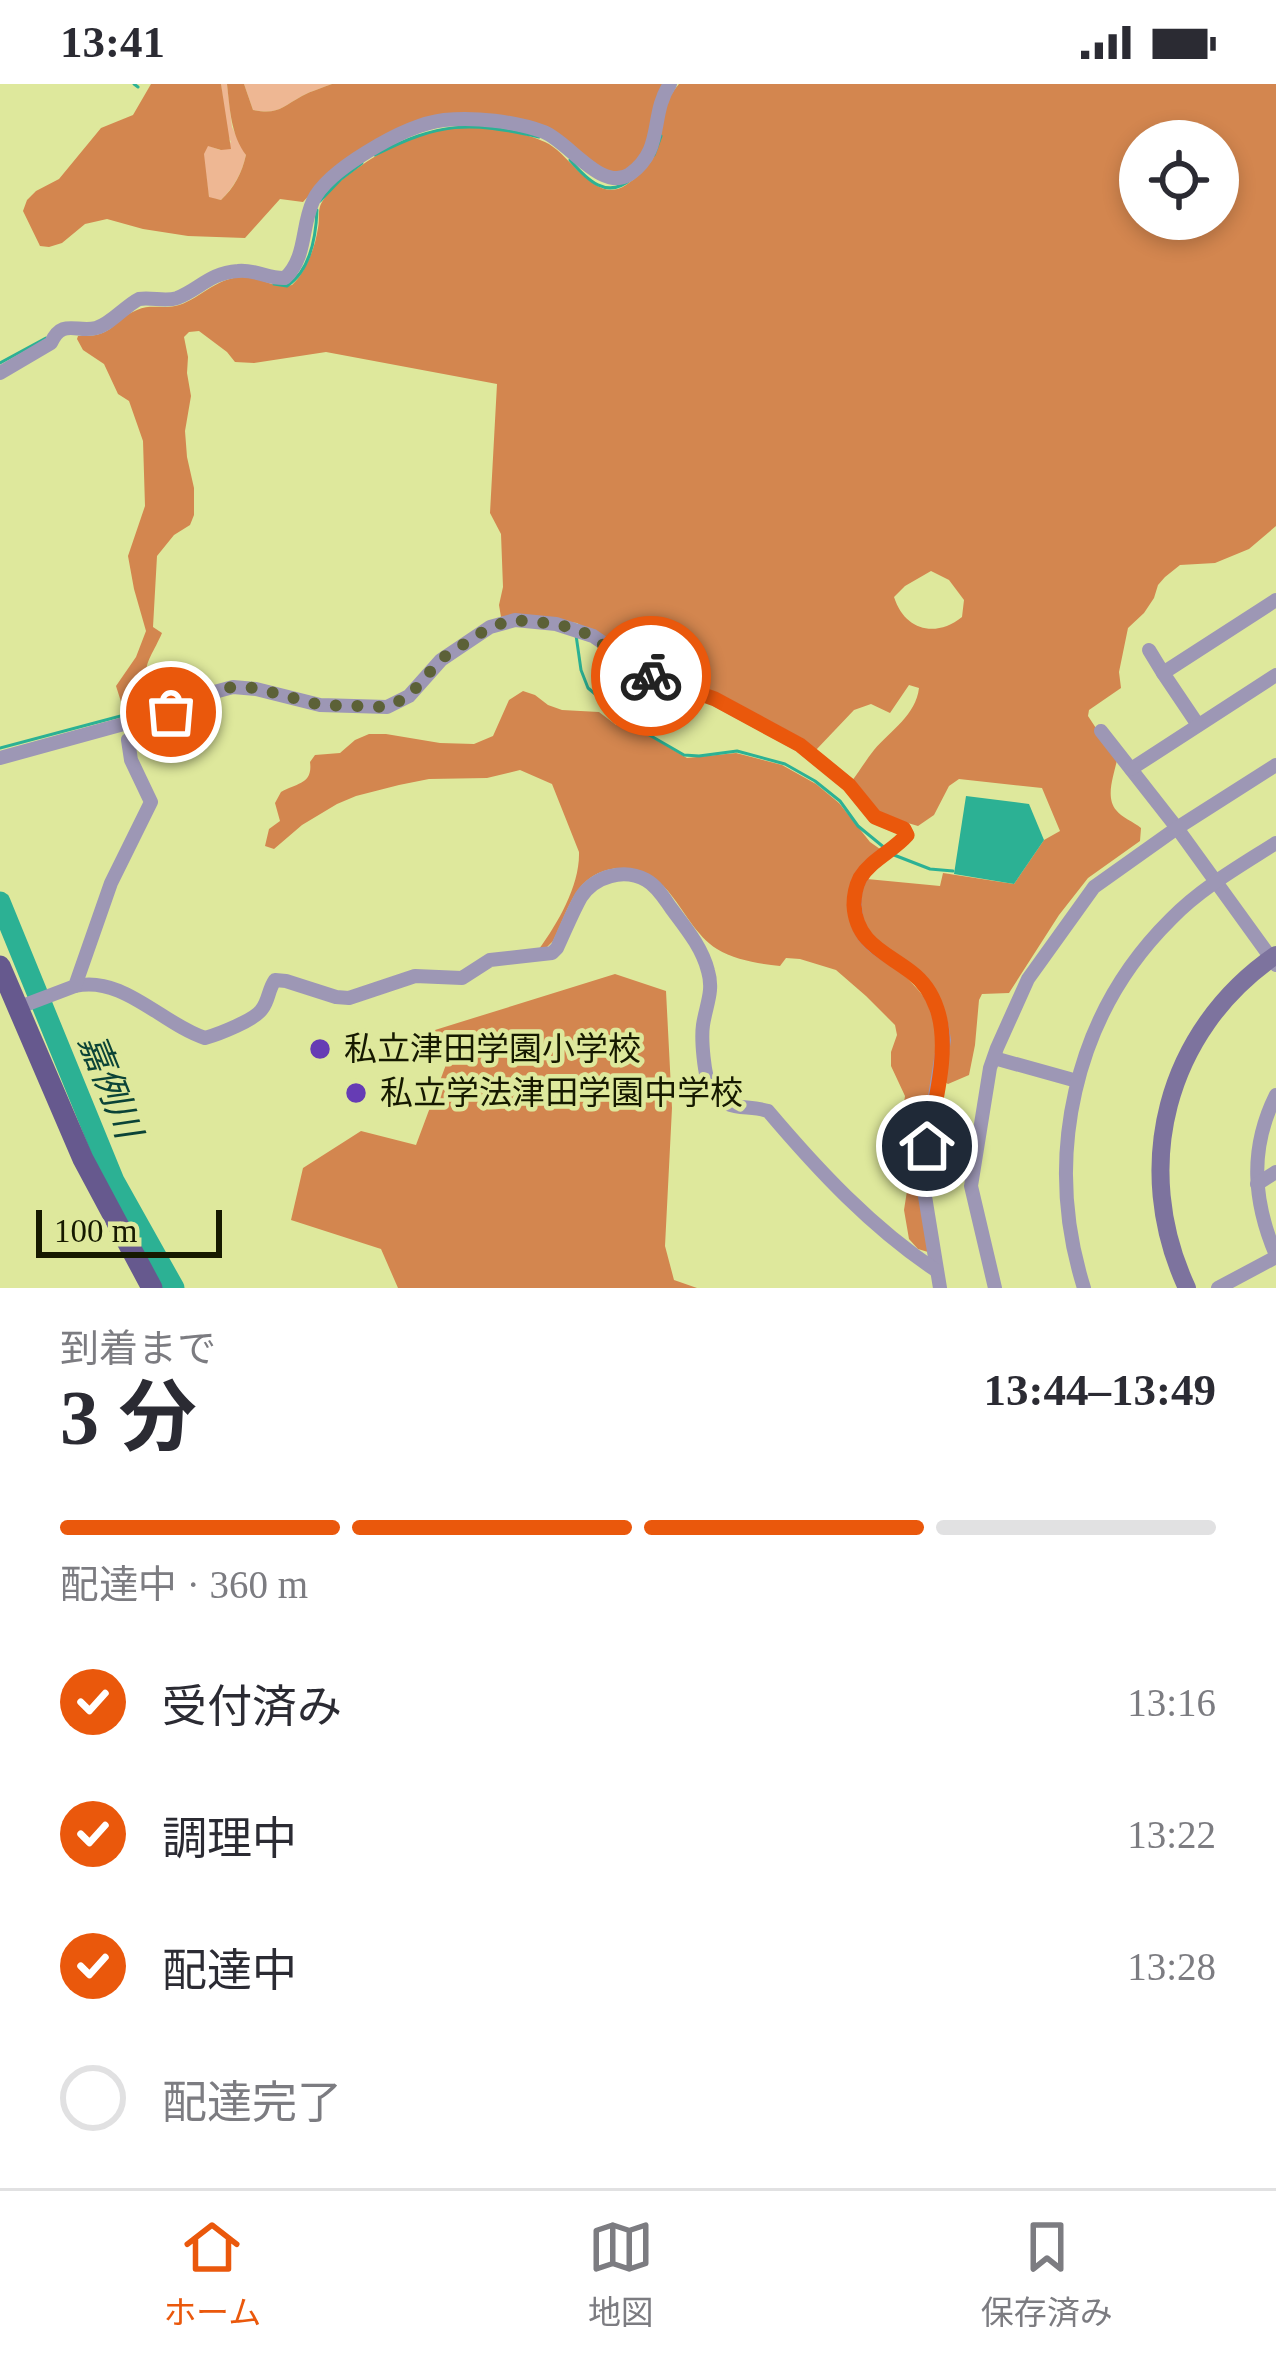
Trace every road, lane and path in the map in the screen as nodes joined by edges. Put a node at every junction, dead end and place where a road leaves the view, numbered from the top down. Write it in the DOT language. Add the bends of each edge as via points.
graph roads {
  1 [pos="670,84"];
  2 [pos="0,373"];
  3 [pos="1276,600"];
  4 [pos="1148,650"];
  5 [pos="1163,673"];
  6 [pos="1276,675"];
  7 [pos="181,706"];
  8 [pos="1198,725"];
  9 [pos="1100,730"];
  10 [pos="0,758"];
  11 [pos="1276,765"];
  12 [pos="1131,769"];
  13 [pos="1177,828"];
  14 [pos="1276,843"];
  15 [pos="1215,882"];
  16 [pos="1274,960"];
  17 [pos="0,966"];
  18 [pos="75,986"];
  19 [pos="22,1006"];
  20 [pos="994,1058"];
  21 [pos="1077,1081"];
  22 [pos="1276,1095"];
  23 [pos="1276,1172"];
  24 [pos="1257,1184"];
  25 [pos="1276,1256"];
  26 [pos="937,1271"];
  27 [pos="152,1288"];
  28 [pos="940,1288"];
  29 [pos="995,1288"];
  30 [pos="1084,1288"];
  31 [pos="1187,1288"];
  32 [pos="1218,1288"];
  1 -- 2 [label="street" via="654,145 622,178 600,174 543,132 507,123 433,123 366,152 326,184 285,278 232,271 173,299 140,299 98,327 60,330"];
  3 -- 5 [label="street"];
  4 -- 5 [label="street"];
  5 -- 8 [label="street"];
  6 -- 8 [label="street"];
  7 -- 10 [label="street"];
  7 -- 18 [label="street" via="159,730 128,740 151,802 111,883"];
  7 -- 26 [label="street" via="232,687 320,705 387,707 409,696 441,659 514,620 593,636 653,677 715,699 813,754 875,817 907,835 859,880 857,924 874,948 922,982 938,1010 944,1040 922,1178"];
  8 -- 12 [label="street"];
  9 -- 12 [label="street"];
  11 -- 13 [label="street"];
  12 -- 13 [label="street"];
  13 -- 15 [label="street"];
  13 -- 20 [label="street" via="1094,887 1028,979"];
  14 -- 15 [label="street"];
  15 -- 16 [label="street"];
  15 -- 21 [label="street" via="1131,966 1095,1028"];
  16 -- 31 [label="street" via="1203,1028 1166,1114 1162,1202"];
  17 -- 19 [label="main road"];
  18 -- 19 [label="street"];
  18 -- 26 [label="street" via="112,987 206,1038 256,1015 275,980 349,998 415,976 461,978 490,960 552,953 589,889 609,876 634,876 655,887 708,969 706,1077 720,1101 768,1111 820,1172"];
  19 -- 27 [label="main road" via="83,1159"];
  20 -- 21 [label="street"];
  20 -- 29 [label="street" via="971,1186"];
  21 -- 30 [label="street" via="1065,1184"];
  22 -- 24 [label="street" via="1259,1145"];
  23 -- 24 [label="street"];
  24 -- 25 [label="street"];
  25 -- 32 [label="street"];
  26 -- 28 [label="street"];
}
